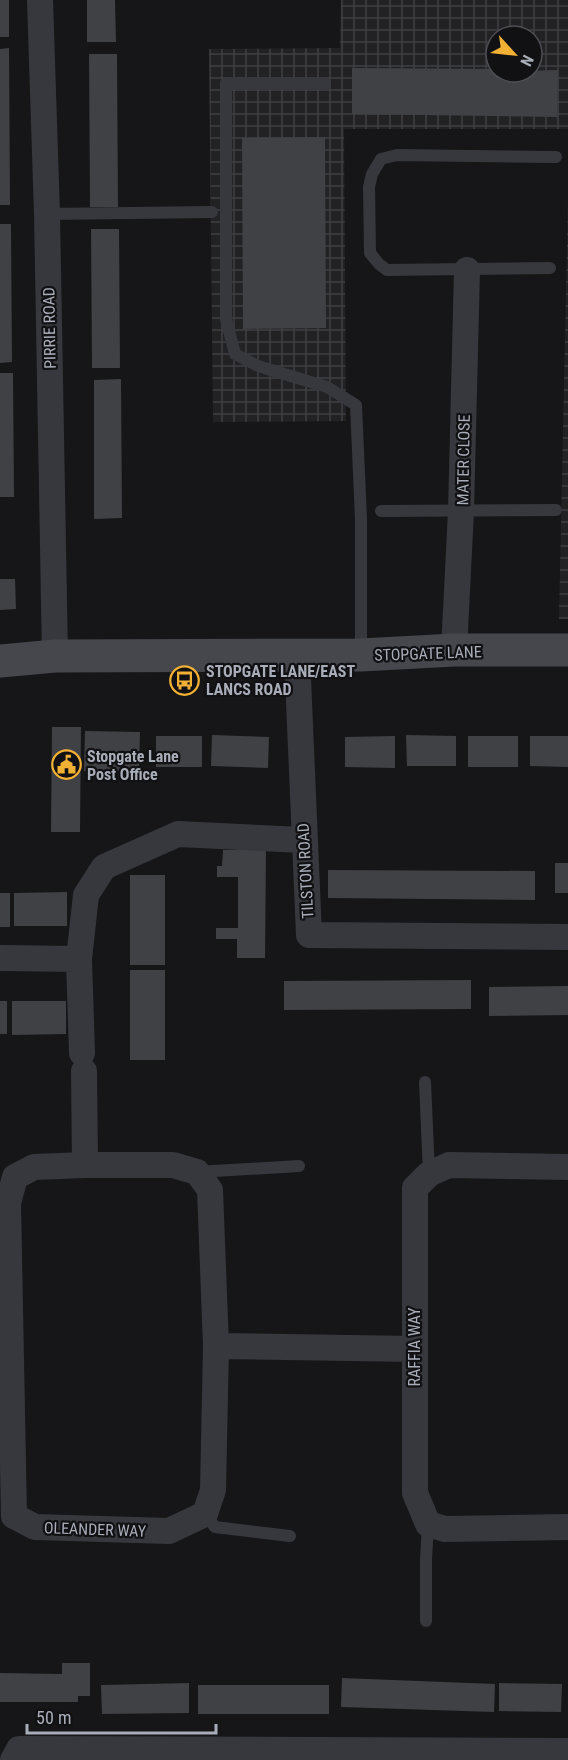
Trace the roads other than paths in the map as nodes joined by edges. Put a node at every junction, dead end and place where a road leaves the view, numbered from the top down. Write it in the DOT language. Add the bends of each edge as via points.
graph roads {
  1 [pos="40,0"];
  2 [pos="325,84"];
  3 [pos="556,157"];
  4 [pos="213,212"];
  5 [pos="47,214"];
  6 [pos="550,268"];
  7 [pos="467,270"];
  8 [pos="556,510"];
  9 [pos="381,511"];
  10 [pos="461,511"];
  11 [pos="454,650"];
  12 [pos="568,650"];
  13 [pos="297,655"];
  14 [pos="361,655"];
  15 [pos="55,656"];
  16 [pos="0,661"];
  17 [pos="303,840"];
  18 [pos="568,937"];
  19 [pos="0,958"];
  20 [pos="79,959"];
  21 [pos="425,1082"];
  22 [pos="85,1165"];
  23 [pos="299,1166"];
  24 [pos="568,1167"];
  25 [pos="197,1172"];
  26 [pos="8,1174"];
  27 [pos="429,1174"];
  28 [pos="216,1346"];
  29 [pos="414,1349"];
  30 [pos="205,1514"];
  31 [pos="428,1524"];
  32 [pos="568,1527"];
  33 [pos="290,1536"];
  34 [pos="426,1621"];
  35 [pos="568,1751"];
  36 [pos="13,1760"];
  1 -- 5 [label="street, PIRRIE ROAD"];
  2 -- 14 [label="lane" via="226,83 226,319 235,354 258,366 327,387 356,405"];
  3 -- 7 [label="lane" via="398,155 381,159 369,187 369,253 387,270"];
  4 -- 5 [label="lane"];
  5 -- 15 [label="street, PIRRIE ROAD"];
  6 -- 7 [label="lane"];
  7 -- 10 [label="street, MATER CLOSE"];
  8 -- 10 [label="lane"];
  9 -- 10 [label="lane"];
  10 -- 11 [label="street, MATER CLOSE"];
  11 -- 12 [label="main road, STOPGATE LANE"];
  11 -- 14 [label="main road, STOPGATE LANE"];
  13 -- 14 [label="main road, STOPGATE LANE"];
  13 -- 15 [label="main road, STOPGATE LANE"];
  13 -- 17 [label="street, TILSTON ROAD"];
  15 -- 16 [label="main road, STOPGATE LANE"];
  17 -- 18 [label="street, TILSTON ROAD" via="309,935"];
  17 -- 20 [label="street" via="178,834 104,867 86,896"];
  19 -- 20 [label="street"];
  20 -- 22 [label="street"];
  21 -- 27 [label="lane"];
  22 -- 25 [label="street, OLEANDER WAY" via="172,1165"];
  22 -- 26 [label="street, OLEANDER WAY" via="34,1167"];
  23 -- 25 [label="lane"];
  24 -- 27 [label="street" via="449,1165"];
  25 -- 28 [label="street" via="210,1190"];
  26 -- 30 [label="street, OLEANDER WAY" via="10,1518 35,1527 169,1531"];
  27 -- 29 [label="street, RAFFIA WAY" via="415,1188"];
  28 -- 29 [label="street"];
  28 -- 30 [label="street" via="213,1490"];
  29 -- 31 [label="street, RAFFIA WAY" via="415,1493"];
  30 -- 33 [label="lane" via="215,1527"];
  31 -- 32 [label="street" via="445,1529"];
  31 -- 34 [label="lane"];
  35 -- 36 [label="street" via="19,1749"];
}
